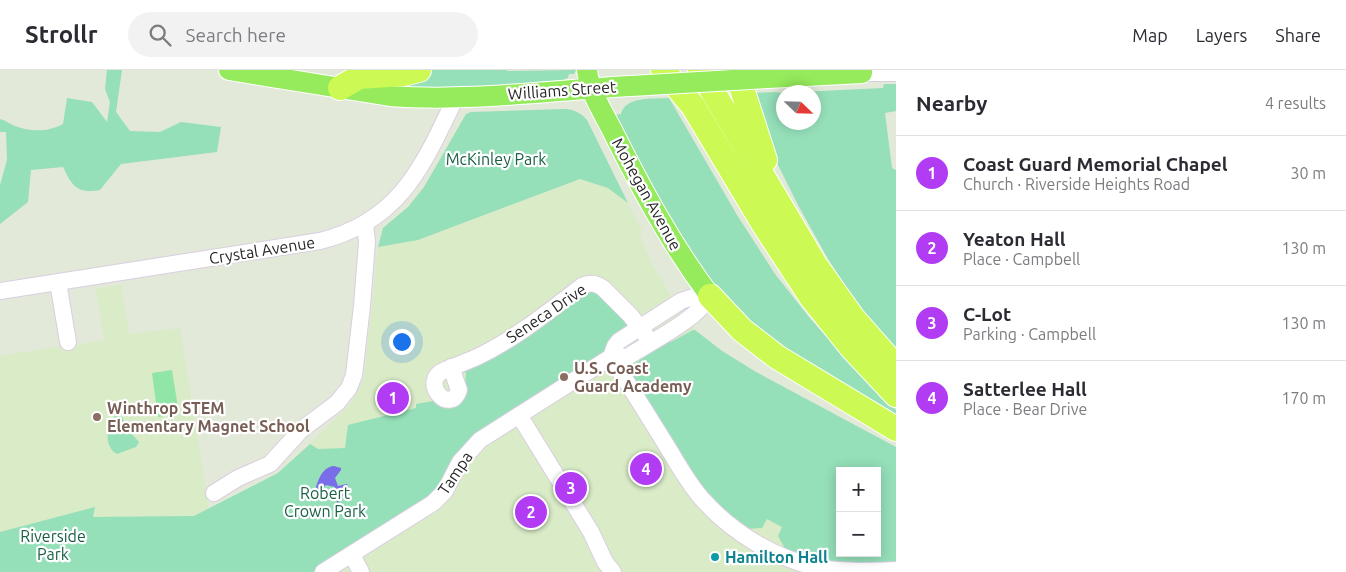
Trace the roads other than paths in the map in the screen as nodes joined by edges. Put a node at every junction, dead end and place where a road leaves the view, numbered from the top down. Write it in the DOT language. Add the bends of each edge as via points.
graph roads {
  1 [pos="229,70"];
  2 [pos="419,70"];
  3 [pos="663,70"];
  4 [pos="672,70"];
  5 [pos="700,70"];
  6 [pos="736,70"];
  7 [pos="862,71"];
  8 [pos="896,73"];
  9 [pos="589,79"];
  10 [pos="340,88"];
  11 [pos="456,97"];
  12 [pos="693,106"];
  13 [pos="782,209"];
  14 [pos="365,224"];
  15 [pos="58,282"];
  16 [pos="0,291"];
  17 [pos="710,296"];
  18 [pos="641,327"];
  19 [pos="68,342"];
  20 [pos="650,343"];
  21 [pos="611,357"];
  22 [pos="451,367"];
  23 [pos="896,367"];
  24 [pos="896,395"];
  25 [pos="519,415"];
  26 [pos="896,429"];
  27 [pos="214,492"];
  28 [pos="352,555"];
  29 [pos="896,570"];
  30 [pos="323,572"];
  31 [pos="361,572"];
  32 [pos="613,572"];
  1 -- 10 [label="main road, Williams Street"];
  2 -- 10 [label="highway" via="359,77"];
  3 -- 12 [label="highway"];
  4 -- 12 [label="main road"];
  5 -- 13 [label="highway"];
  6 -- 13 [label="highway"];
  7 -- 8 [label="street, Williams Street"];
  7 -- 9 [label="main road, Williams Street, bridge" via="632,86"];
  9 -- 11 [label="main road, Williams Street"];
  9 -- 17 [label="main road, Mohegan Avenue" via="660,221"];
  10 -- 11 [label="main road, Williams Street" via="390,96"];
  11 -- 14 [label="street, Crystal Avenue" via="415,178 392,204"];
  12 -- 24 [label="highway" via="767,230 811,296 851,348"];
  13 -- 23 [label="highway" via="839,299"];
  14 -- 15 [label="street, Crystal Avenue" via="320,241"];
  14 -- 27 [label="street" via="367,245 362,306 354,375 348,391 335,406 301,430 267,467"];
  15 -- 16 [label="street, Crystal Avenue"];
  15 -- 19 [label="street"];
  17 -- 18 [label="street, Tampa" via="689,298"];
  17 -- 20 [label="street, Tampa" via="692,316"];
  17 -- 26 [label="highway" via="742,330 776,357"];
  18 -- 20 [label="street, Seneca Drive"];
  18 -- 21 [label="street, Tampa" via="619,341"];
  18 -- 22 [label="street, Seneca Drive" via="603,288 590,283 504,342"];
  20 -- 21 [label="street, Tampa" via="629,356"];
  21 -- 25 [label="street, Tampa"];
  21 -- 29 [label="street" via="694,490 742,534 790,559 821,568"];
  25 -- 28 [label="street, Tampa" via="491,432 473,448 460,462 445,491 434,503"];
  25 -- 32 [label="street"];
  28 -- 30 [label="street, Tampa"];
  28 -- 31 [label="street"];
}
